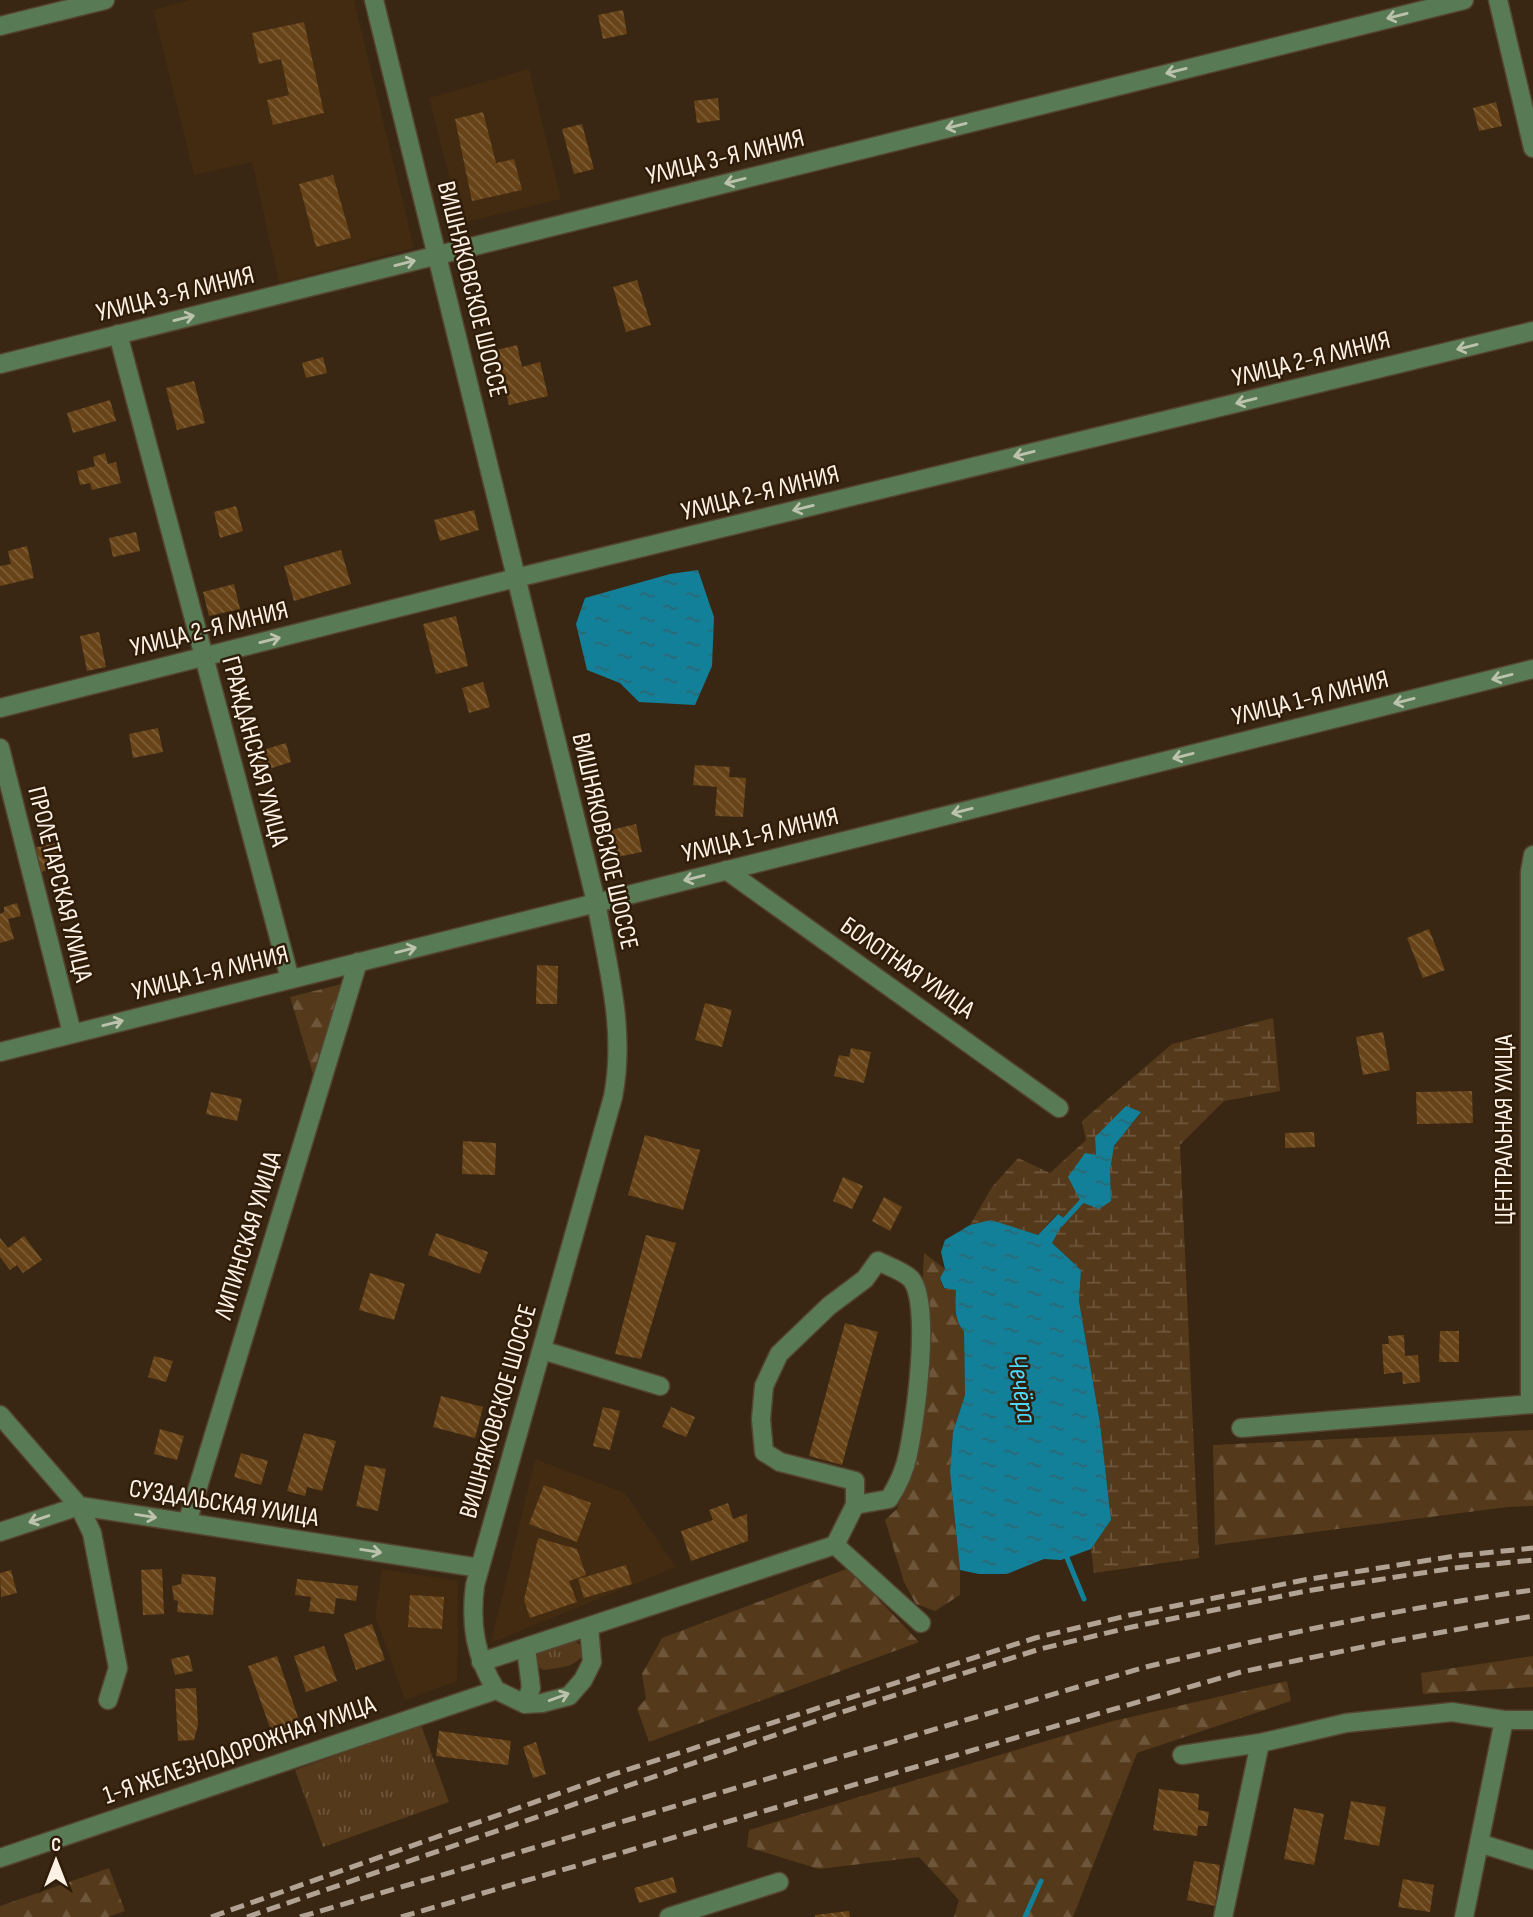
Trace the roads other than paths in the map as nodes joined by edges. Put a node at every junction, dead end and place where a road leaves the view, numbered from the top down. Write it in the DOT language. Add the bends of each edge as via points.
graph roads {
  1 [pos="105,0"];
  2 [pos="374,0"];
  3 [pos="1464,0"];
  4 [pos="1499,0"];
  5 [pos="0,26"];
  6 [pos="1533,148"];
  7 [pos="438,254"];
  8 [pos="1533,331"];
  9 [pos="118,334"];
  10 [pos="0,364"];
  11 [pos="516,578"];
  12 [pos="204,657"];
  13 [pos="1533,669"];
  14 [pos="0,708"];
  15 [pos="0,748"];
  16 [pos="1533,855"];
  17 [pos="726,870"];
  18 [pos="596,902"];
  19 [pos="358,962"];
  20 [pos="290,979"];
  21 [pos="72,1033"];
  22 [pos="0,1052"];
  23 [pos="1059,1108"];
  24 [pos="542,1350"];
  25 [pos="660,1386"];
  26 [pos="1531,1404"];
  27 [pos="0,1415"];
  28 [pos="1241,1428"];
  29 [pos="855,1505"];
  30 [pos="79,1506"];
  31 [pos="187,1522"];
  32 [pos="0,1532"];
  33 [pos="835,1545"];
  34 [pos="480,1569"];
  35 [pos="922,1623"];
  36 [pos="589,1627"];
  37 [pos="526,1648"];
  38 [pos="481,1662"];
  39 [pos="496,1690"];
  40 [pos="108,1700"];
  41 [pos="524,1704"];
  42 [pos="1504,1720"];
  43 [pos="1533,1720"];
  44 [pos="1260,1743"];
  45 [pos="1182,1755"];
  46 [pos="1479,1843"];
  47 [pos="0,1858"];
  48 [pos="1533,1860"];
  49 [pos="779,1882"];
  50 [pos="669,1917"];
  51 [pos="1223,1917"];
  52 [pos="1464,1917"];
  1 -- 5 [label="street"];
  2 -- 7 [label="street, ВИШНЯКОВСКОЕ ШОССЕ"];
  3 -- 7 [label="street, УЛИЦА 3-Я ЛИНИЯ, one-way"];
  4 -- 6 [label="street"];
  9 -- 7 [label="street, УЛИЦА 3-Я ЛИНИЯ, one-way"];
  7 -- 11 [label="street, ВИШНЯКОВСКОЕ ШОССЕ"];
  8 -- 11 [label="street, УЛИЦА 2-Я ЛИНИЯ, one-way"];
  9 -- 10 [label="street, УЛИЦА 3-Я ЛИНИЯ"];
  9 -- 12 [label="street, ГРАЖДАНСКАЯ УЛИЦА"];
  12 -- 11 [label="street, УЛИЦА 2-Я ЛИНИЯ, one-way"];
  11 -- 18 [label="street, ВИШНЯКОВСКОЕ ШОССЕ"];
  12 -- 14 [label="street, УЛИЦА 2-Я ЛИНИЯ"];
  12 -- 20 [label="street, ГРАЖДАНСКАЯ УЛИЦА"];
  13 -- 17 [label="street, УЛИЦА 1-Я ЛИНИЯ, one-way"];
  15 -- 21 [label="street, ПРОЛЕТАРСКАЯ УЛИЦА"];
  16 -- 26 [label="street, ЦЕНТРАЛЬНАЯ УЛИЦА"];
  17 -- 18 [label="street, УЛИЦА 1-Я ЛИНИЯ, one-way"];
  17 -- 23 [label="street, БОЛОТНАЯ УЛИЦА"];
  19 -- 18 [label="street, УЛИЦА 1-Я ЛИНИЯ, one-way"];
  18 -- 24 [label="street, ВИШНЯКОВСКОЕ ШОССЕ" via="617,1012 618,1074"];
  19 -- 20 [label="street, УЛИЦА 1-Я ЛИНИЯ"];
  19 -- 31 [label="street, ЛИПИНСКАЯ УЛИЦА"];
  21 -- 20 [label="street, УЛИЦА 1-Я ЛИНИЯ, one-way"];
  21 -- 22 [label="street, УЛИЦА 1-Я ЛИНИЯ"];
  24 -- 25 [label="street"];
  24 -- 34 [label="street, ВИШНЯКОВСКОЕ ШОССЕ"];
  26 -- 28 [label="street"];
  27 -- 30 [label="street"];
  29 -- 29 [label="street" via="855,1481 780,1462 764,1452 764,1385 779,1354 865,1279 878,1261 911,1279 919,1298 919,1370 908,1456 898,1485 889,1499"];
  29 -- 33 [label="street"];
  30 -- 31 [label="street, СУЗДАЛЬСКАЯ УЛИЦА, one-way"];
  30 -- 32 [label="street, one-way"];
  30 -- 40 [label="street" via="92,1532 118,1668"];
  31 -- 34 [label="street, СУЗДАЛЬСКАЯ УЛИЦА, one-way"];
  33 -- 35 [label="street"];
  33 -- 36 [label="street"];
  34 -- 38 [label="street, ВИШНЯКОВСКОЕ ШОССЕ" via="472,1621"];
  36 -- 37 [label="street"];
  41 -- 36 [label="street, one-way" via="569,1696 592,1662"];
  37 -- 38 [label="street"];
  37 -- 41 [label="street" via="531,1688"];
  38 -- 39 [label="street, ВИШНЯКОВСКОЕ ШОССЕ"];
  39 -- 41 [label="street"];
  39 -- 47 [label="street, 1-Я ЖЕЛЕЗНОДОРОЖНАЯ УЛИЦА" via="198,1797"];
  42 -- 43 [label="street"];
  42 -- 44 [label="street" via="1452,1712 1346,1723"];
  42 -- 46 [label="street"];
  44 -- 45 [label="street"];
  44 -- 51 [label="street"];
  46 -- 48 [label="street"];
  46 -- 52 [label="street"];
  49 -- 50 [label="street"];
}
